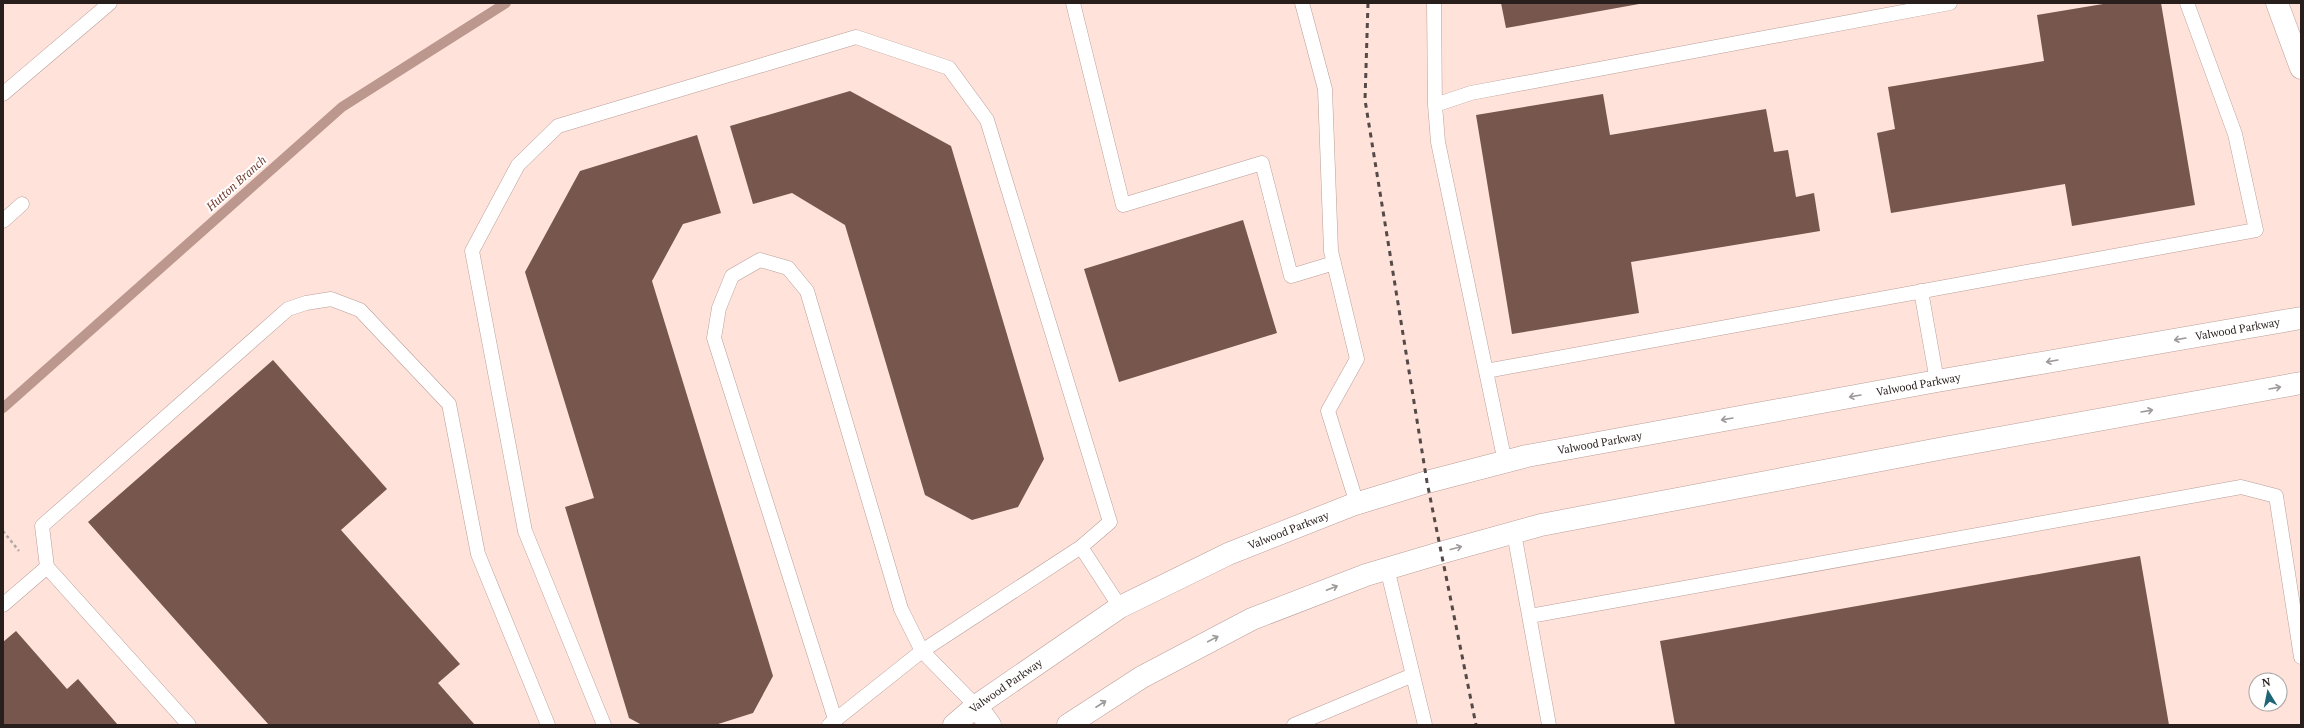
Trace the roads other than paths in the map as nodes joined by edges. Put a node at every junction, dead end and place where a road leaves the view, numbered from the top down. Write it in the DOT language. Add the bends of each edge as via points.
graph roads {
  1 [pos="110,3"];
  2 [pos="1073,3"];
  3 [pos="1302,3"];
  4 [pos="1434,3"];
  5 [pos="1950,3"];
  6 [pos="2187,3"];
  7 [pos="2277,3"];
  8 [pos="2301,68"];
  9 [pos="3,94"];
  10 [pos="1434,105"];
  11 [pos="22,204"];
  12 [pos="3,221"];
  13 [pos="1334,263"];
  14 [pos="1921,290"];
  15 [pos="2301,318"];
  16 [pos="1486,371"];
  17 [pos="1937,381"];
  18 [pos="2301,383"];
  19 [pos="1504,462"];
  20 [pos="1357,504"];
  21 [pos="1514,533"];
  22 [pos="1081,547"];
  23 [pos="48,567"];
  24 [pos="1387,568"];
  25 [pos="3,605"];
  26 [pos="1120,608"];
  27 [pos="1530,616"];
  28 [pos="922,651"];
  29 [pos="2301,657"];
  30 [pos="1413,675"];
  31 [pos="976,706"];
  32 [pos="832,722"];
  33 [pos="189,725"];
  34 [pos="548,725"];
  35 [pos="604,725"];
  36 [pos="954,725"];
  37 [pos="990,725"];
  38 [pos="1068,725"];
  39 [pos="1294,725"];
  40 [pos="1425,725"];
  41 [pos="1549,725"];
  1 -- 9 [label="lane"];
  2 -- 13 [label="lane" via="1123,205 1262,163 1291,276"];
  3 -- 13 [label="lane" via="1325,89 1331,251"];
  4 -- 10 [label="lane"];
  5 -- 10 [label="lane" via="1470,93"];
  6 -- 14 [label="lane" via="2234,134 2256,230"];
  7 -- 8 [label="main road"];
  10 -- 16 [label="lane" via="1438,142"];
  11 -- 12 [label="lane"];
  13 -- 20 [label="lane" via="1357,359 1328,411"];
  14 -- 16 [label="lane"];
  14 -- 17 [label="lane"];
  15 -- 17 [label="main road, Valwood Parkway, one-way"];
  16 -- 19 [label="lane"];
  17 -- 19 [label="main road, Valwood Parkway, one-way"];
  21 -- 18 [label="main road, one-way" via="1541,525 1944,448"];
  19 -- 20 [label="main road, Valwood Parkway"];
  20 -- 26 [label="main road, Valwood Parkway" via="1228,554"];
  24 -- 21 [label="main road, one-way"];
  21 -- 27 [label="lane"];
  22 -- 26 [label="lane"];
  22 -- 28 [label="lane"];
  22 -- 35 [label="lane" via="1110,522 988,120 949,68 856,37 558,126 518,165 472,251 525,531"];
  23 -- 25 [label="lane"];
  23 -- 33 [label="lane"];
  23 -- 34 [label="lane" via="42,526 288,309 306,302 331,299 360,310 449,404 478,554"];
  24 -- 30 [label="lane"];
  38 -- 24 [label="main road, one-way" via="1142,677 1252,619"];
  26 -- 31 [label="main road, Valwood Parkway"];
  27 -- 29 [label="lane" via="2241,487 2276,496"];
  27 -- 41 [label="lane"];
  28 -- 31 [label="lane"];
  28 -- 32 [label="lane"];
  28 -- 32 [label="lane" via="901,609 807,291 788,268 760,260 732,276 719,308 714,338"];
  30 -- 39 [label="lane"];
  30 -- 40 [label="lane"];
  31 -- 36 [label="main road, Valwood Parkway"];
  31 -- 37 [label="main road"];
}
